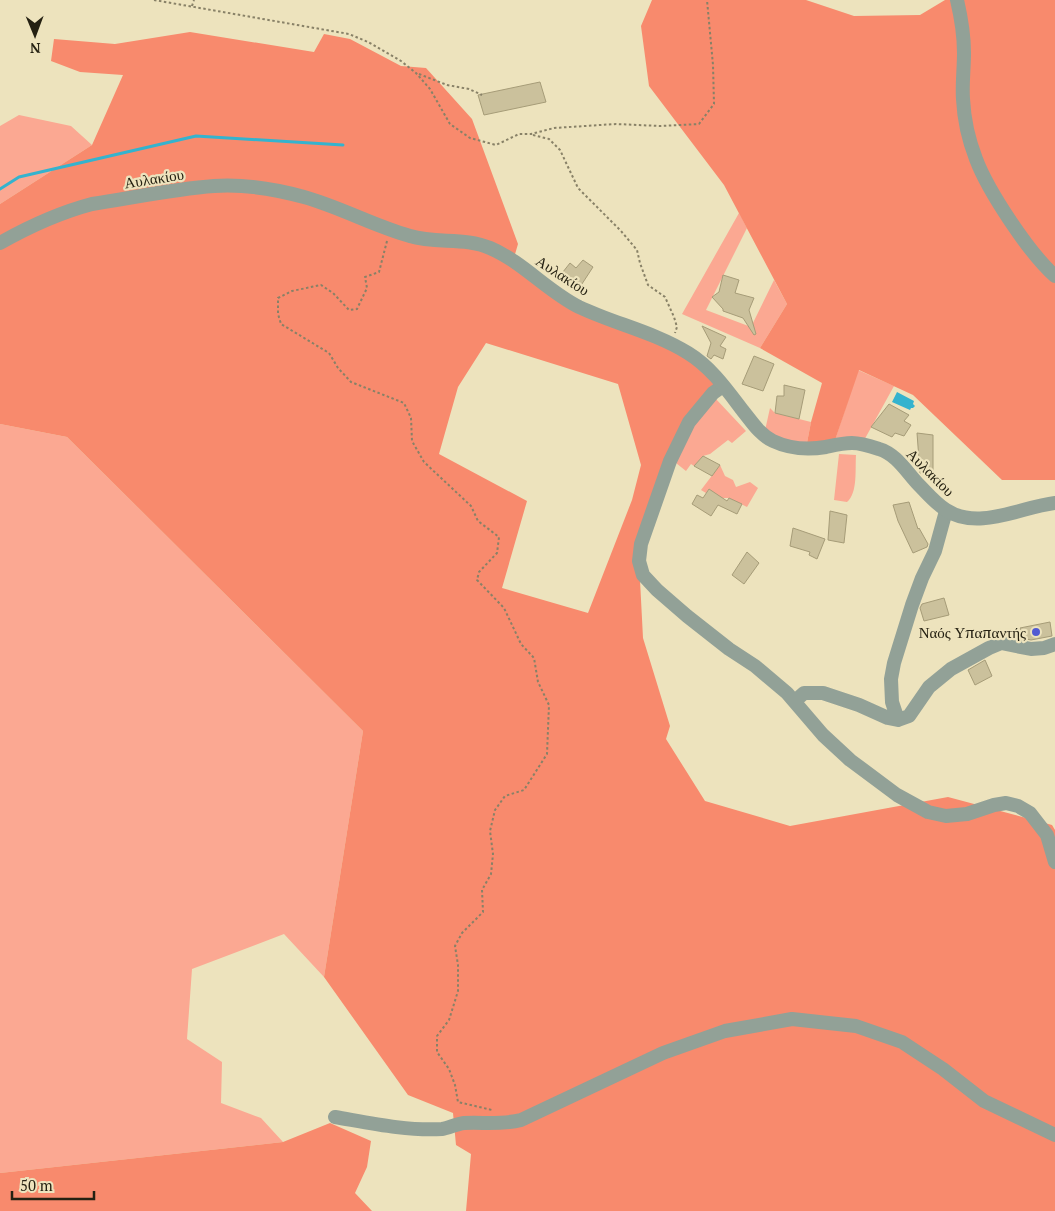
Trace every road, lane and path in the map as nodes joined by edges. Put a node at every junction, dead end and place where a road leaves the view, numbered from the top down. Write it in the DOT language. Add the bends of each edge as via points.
graph roads {
  1 [pos="154,0"];
  2 [pos="194,0"];
  3 [pos="707,0"];
  4 [pos="957,0"];
  5 [pos="192,6"];
  6 [pos="416,73"];
  7 [pos="482,94"];
  8 [pos="531,134"];
  9 [pos="389,229"];
  10 [pos="0,243"];
  11 [pos="1055,276"];
  12 [pos="672,345"];
  13 [pos="723,386"];
  14 [pos="1055,503"];
  15 [pos="946,510"];
  16 [pos="1055,644"];
  17 [pos="795,701"];
  18 [pos="898,720"];
  19 [pos="1055,862"];
  20 [pos="493,1110"];
  21 [pos="335,1117"];
  22 [pos="1055,1135"];
  1 -- 5 [label="path"];
  2 -- 5 [label="path"];
  3 -- 8 [label="path" via="714,104 699,124 616,124 554,128"];
  4 -- 11 [label="street" via="964,51 966,124 976,159 992,191 1023,238"];
  5 -- 6 [label="path" via="349,34 368,42"];
  6 -- 7 [label="path"];
  6 -- 8 [label="path" via="430,89 450,124 470,138 496,145 518,134"];
  8 -- 12 [label="path" via="549,139 560,150 578,188 637,250 648,285 665,298 674,317 676,327"];
  9 -- 10 [label="street, Αυλακίου" via="308,198 253,187 215,186 73,209"];
  9 -- 12 [label="street, Αυλακίου" via="424,240 487,246 568,301"];
  9 -- 20 [label="path" via="379,272 365,277 367,288 357,309 349,310 321,285 292,291 278,298 278,314 281,324 329,353 352,382 404,403 411,418 412,441 424,462 471,506 478,520 499,537 498,553 479,572 477,580 504,608 521,644 534,658 538,682 549,705 547,754 524,790 505,796 495,810 490,831 494,854 491,874 482,890 483,912 462,933 455,946 458,991 449,1020 437,1036 437,1052 449,1069 458,1102"];
  12 -- 13 [label="street, Αυλακίου" via="700,361"];
  13 -- 15 [label="street, Αυλακίου" via="756,428 771,441 801,448 851,443 880,449 897,460"];
  13 -- 17 [label="street" via="689,422 670,461 641,544 639,561 643,575 657,590"];
  14 -- 15 [label="street, Αυλακίου" via="994,518 971,518"];
  15 -- 18 [label="street" via="935,552 912,605 891,679 892,702"];
  16 -- 18 [label="street" via="1025,649 1001,643 951,669 929,687 909,716"];
  17 -- 18 [label="street" via="804,693 823,693"];
  17 -- 19 [label="street" via="823,735 850,760 897,795 928,812 946,816 967,814 1006,803 1030,813 1047,835"];
  21 -- 22 [label="street" via="417,1129 521,1120 664,1053 724,1031 792,1019 856,1026 902,1042 984,1102"];
}
